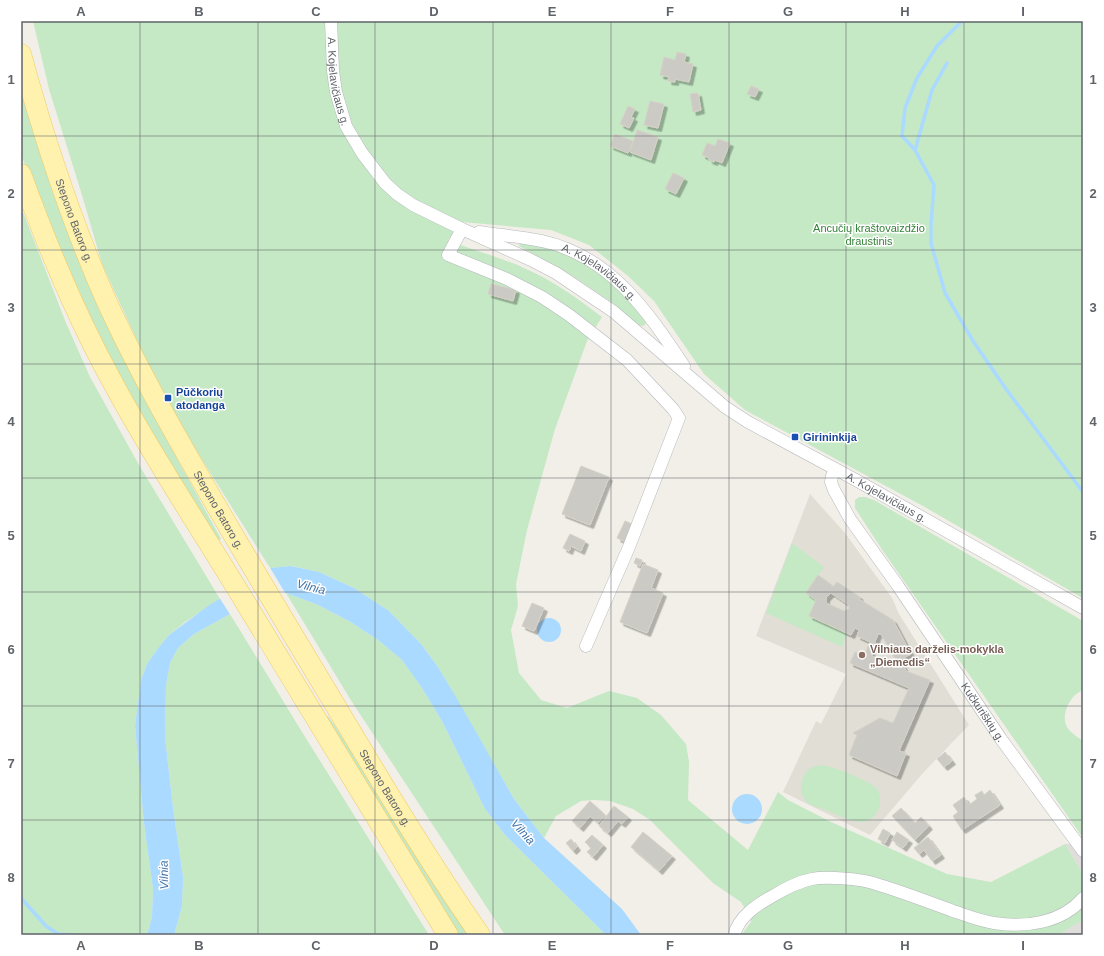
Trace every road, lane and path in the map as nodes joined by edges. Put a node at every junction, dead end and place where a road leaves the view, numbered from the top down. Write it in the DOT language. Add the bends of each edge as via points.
graph roads {
  1 [pos="331,21"];
  2 [pos="21,54"];
  3 [pos="21,174"];
  4 [pos="462,229"];
  5 [pos="694,381"];
  6 [pos="835,468"];
  7 [pos="1083,608"];
  8 [pos="586,646"];
  9 [pos="1083,851"];
  10 [pos="1083,898"];
  11 [pos="448,935"];
  12 [pos="480,935"];
  13 [pos="734,935"];
  1 -- 4 [label="street, A. Kojelavičiaus g." via="336,92 346,126 354,142 371,166 397,194"];
  2 -- 12 [label="main road, Stepono Batoro g." via="34,102 70,209 107,302 159,405 231,533 338,710 434,866"];
  3 -- 11 [label="main road, Stepono Batoro g." via="42,232 77,313 148,447"];
  4 -- 5 [label="street, A. Kojelavičiaus g." via="531,260 588,293"];
  4 -- 5 [label="street, A. Kojelavičiaus g." via="543,241 569,249 596,263 640,304"];
  4 -- 8 [label="street" via="448,255 542,296 569,315 627,360 679,418 629,547"];
  5 -- 6 [label="street, A. Kojelavičiaus g." via="748,422"];
  6 -- 7 [label="street, A. Kojelavičiaus g."];
  6 -- 9 [label="street, Kučkuriškių g." via="831,482 850,518 1001,739"];
  10 -- 13 [label="street" via="1068,912 1053,919 1012,925 974,918 871,882 813,878 793,884 751,910 735,929"];
}
